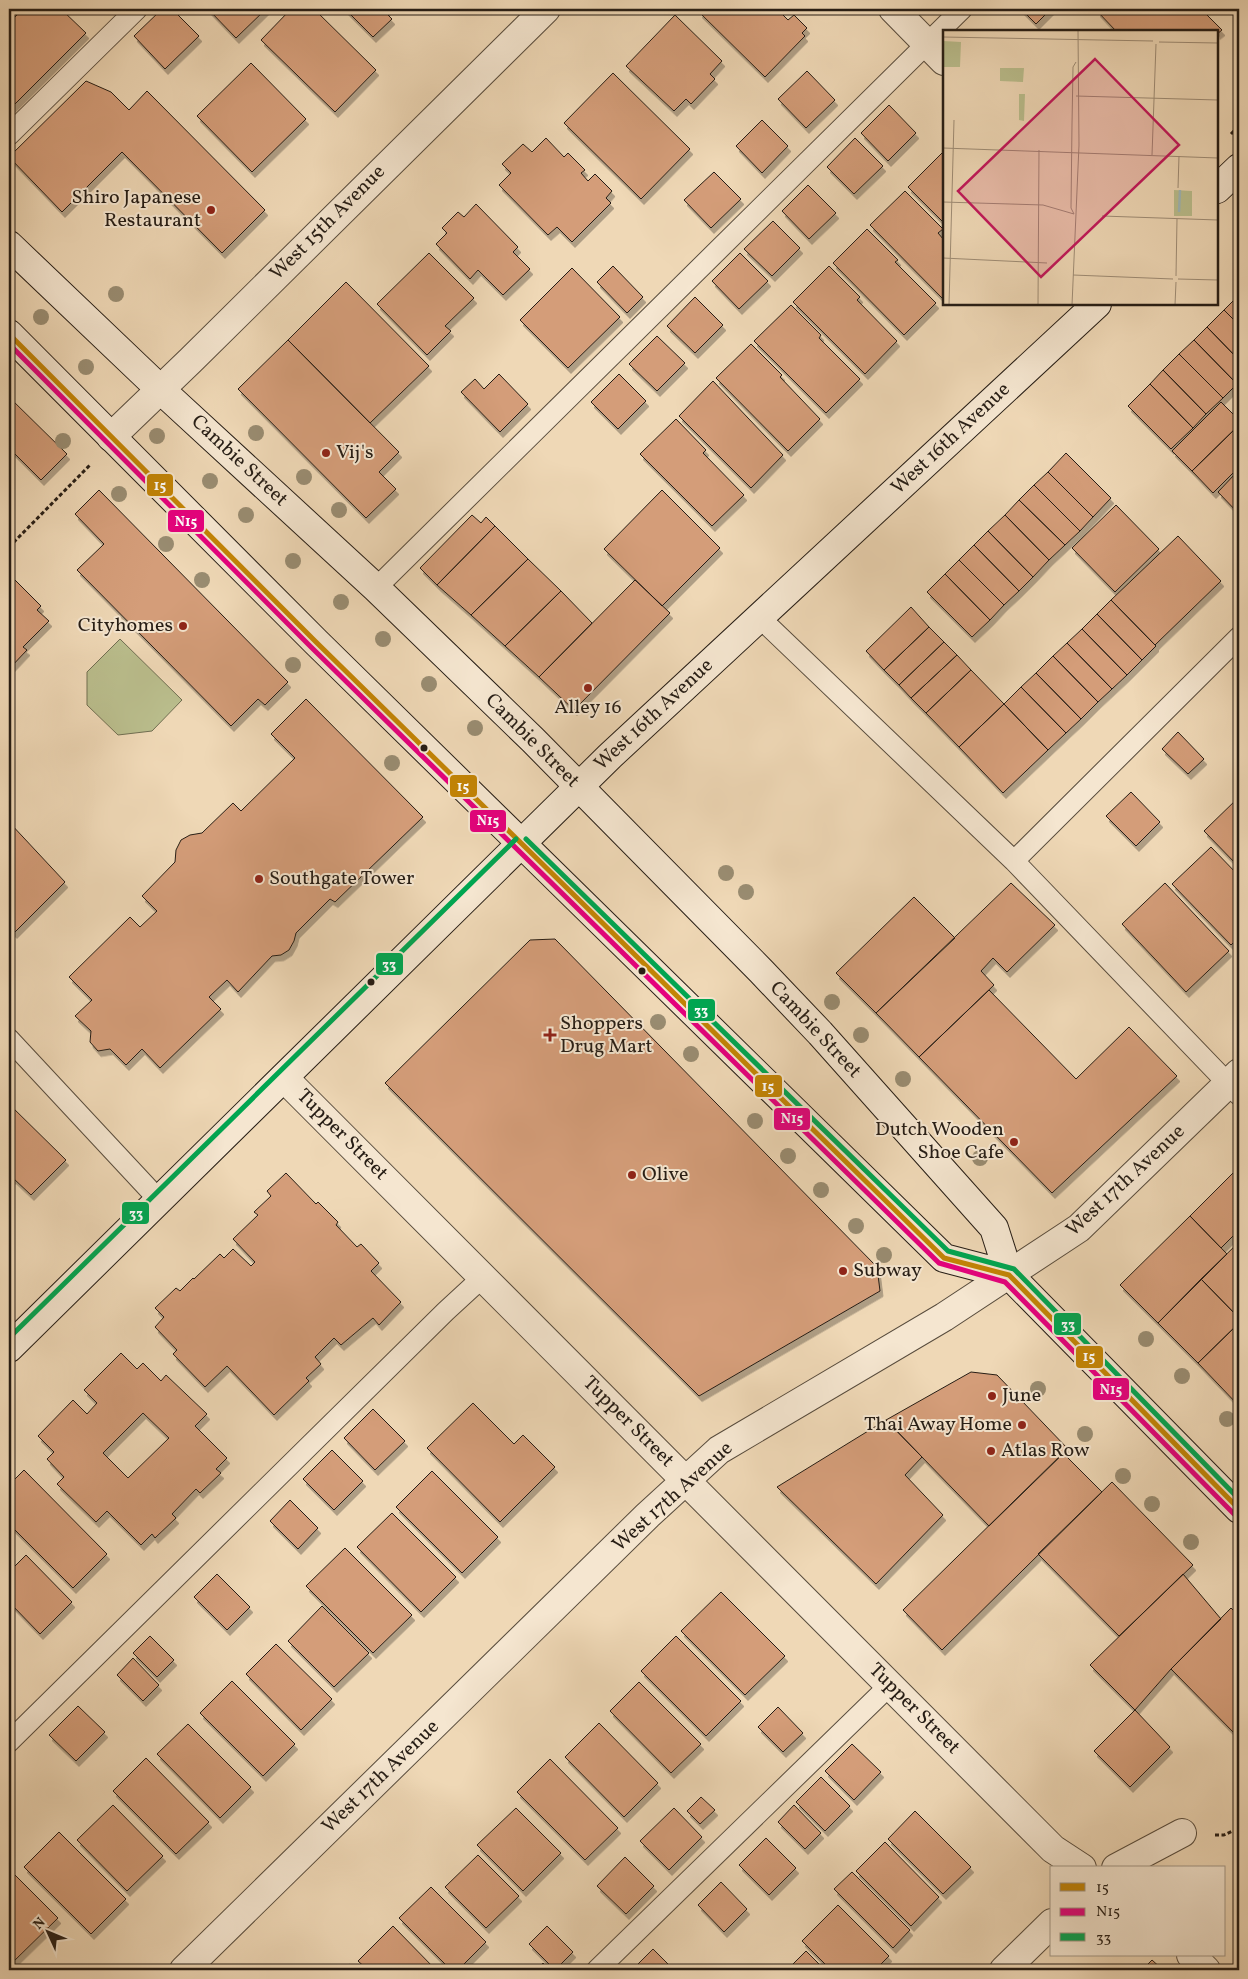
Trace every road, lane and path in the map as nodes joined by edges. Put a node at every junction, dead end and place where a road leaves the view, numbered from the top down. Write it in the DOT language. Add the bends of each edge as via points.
graph roads {
  1 [pos="137,9"];
  2 [pos="546,9"];
  3 [pos="893,9"];
  4 [pos="962,9"];
  5 [pos="949,30"];
  6 [pos="943,40"];
  7 [pos="936,52"];
  8 [pos="9,135"];
  9 [pos="1239,168"];
  10 [pos="1218,188"];
  11 [pos="9,245"];
  12 [pos="1097,305"];
  13 [pos="9,334"];
  14 [pos="161,390"];
  15 [pos="111,437"];
  16 [pos="92,463"];
  17 [pos="9,548"];
  18 [pos="376,588"];
  19 [pos="759,617"];
  20 [pos="1239,637"];
  21 [pos="579,787"];
  22 [pos="521,844"];
  23 [pos="1014,861"];
  24 [pos="9,1039"];
  25 [pos="284,1078"];
  26 [pos="1235,1084"];
  27 [pos="159,1200"];
  28 [pos="1009,1275"];
  29 [pos="483,1277"];
  30 [pos="9,1348"];
  31 [pos="686,1480"];
  32 [pos="1239,1509"];
  33 [pos="890,1685"];
  34 [pos="9,1742"];
  35 [pos="1182,1833"];
  36 [pos="1079,1866"];
  37 [pos="1120,1866"];
  38 [pos="1050,1925"];
  39 [pos="1192,1956"];
  40 [pos="184,1970"];
  41 [pos="597,1970"];
  42 [pos="1004,1970"];
  43 [pos="1206,1970"];
  1 -- 8 [label="lane"];
  2 -- 14 [label="street, West 15th Avenue"];
  3 -- 7 [label="street"];
  4 -- 5 [label="lane"];
  6 -- 7 [label="lane"];
  7 -- 18 [label="lane"];
  9 -- 10 [label="street"];
  11 -- 14 [label="street, Cambie Street"];
  12 -- 19 [label="street, West 16th Avenue"];
  13 -- 15 [label="street"];
  14 -- 15 [label="street, West 15th Avenue"];
  14 -- 18 [label="street, Cambie Street"];
  15 -- 22 [label="street"];
  16 -- 17 [label="path"];
  18 -- 21 [label="street, Cambie Street"];
  19 -- 21 [label="street, West 16th Avenue"];
  19 -- 23 [label="lane"];
  20 -- 23 [label="lane"];
  21 -- 22 [label="street, West 16th Avenue"];
  21 -- 28 [label="street, Cambie Street" via="820,1033 994,1228"];
  22 -- 25 [label="street, West 16th Avenue"];
  22 -- 28 [label="street" via="944,1258"];
  23 -- 26 [label="lane" via="1204,1057"];
  24 -- 27 [label="lane"];
  25 -- 27 [label="street, West 16th Avenue"];
  25 -- 29 [label="street, Tupper Street"];
  26 -- 28 [label="street, West 17th Avenue" via="1079,1228"];
  27 -- 30 [label="street, West 16th Avenue"];
  28 -- 31 [label="street, West 17th Avenue" via="719,1450"];
  28 -- 32 [label="street, Cambie Street"];
  29 -- 31 [label="street, Tupper Street"];
  29 -- 34 [label="lane"];
  31 -- 33 [label="street, Tupper Street"];
  31 -- 40 [label="street, West 17th Avenue"];
  33 -- 36 [label="street, Tupper Street" via="1053,1849"];
  33 -- 41 [label="lane"];
  35 -- 37 [label="street"];
  38 -- 42 [label="street"];
  39 -- 43 [label="street"];
}
